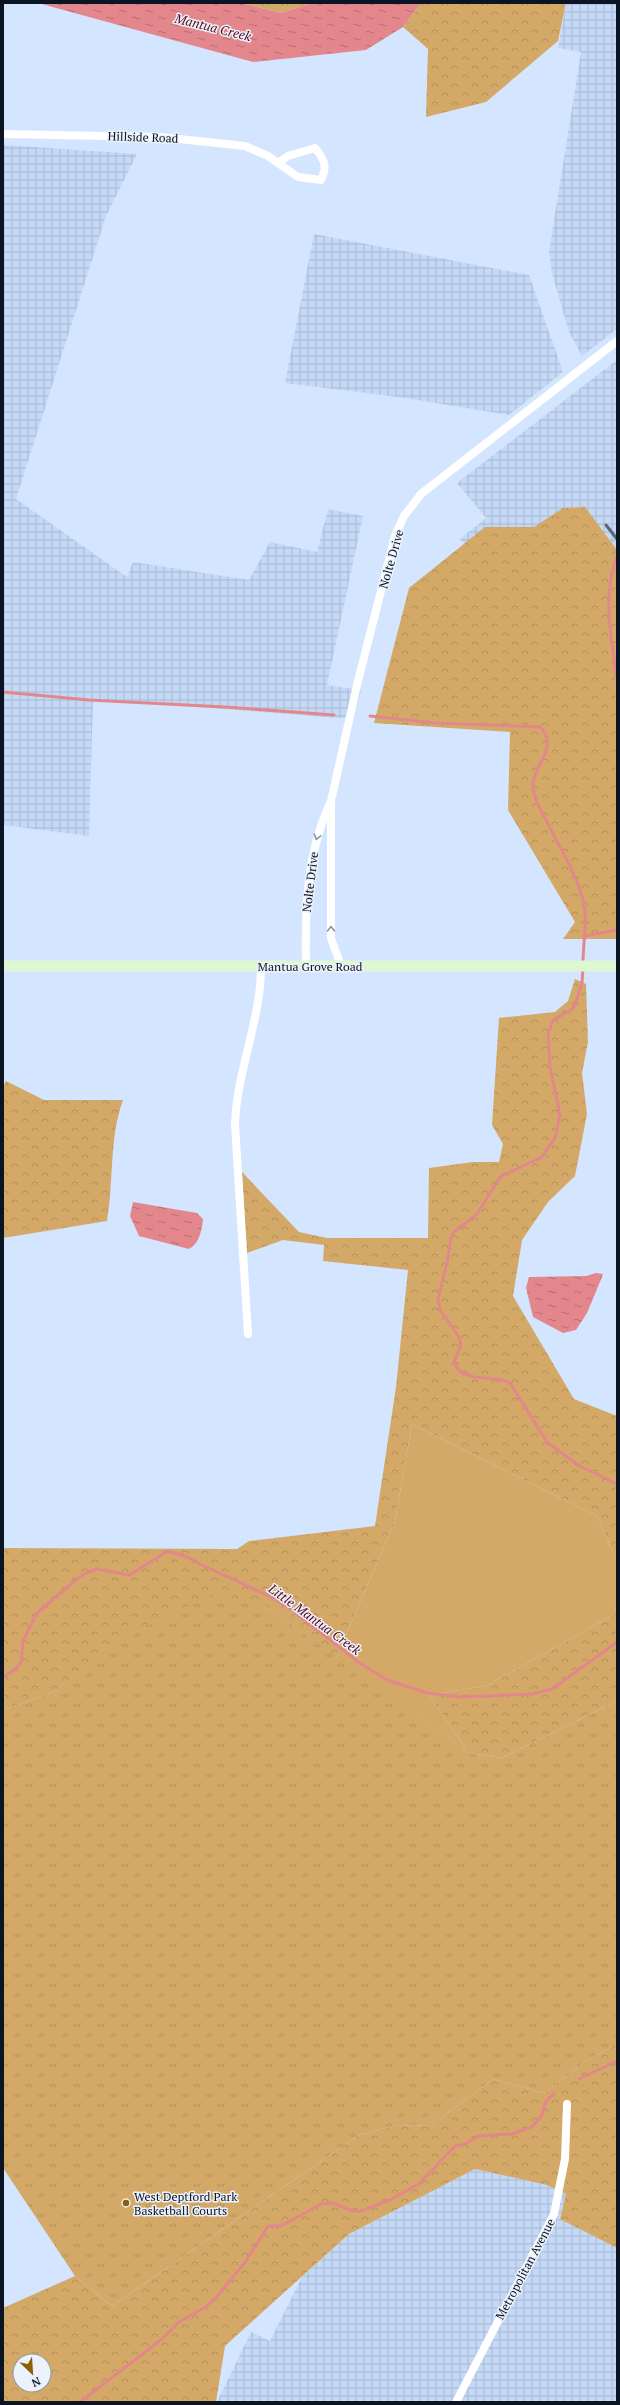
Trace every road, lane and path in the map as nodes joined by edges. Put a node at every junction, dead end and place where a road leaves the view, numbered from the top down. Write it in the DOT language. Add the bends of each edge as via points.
graph roads {
  1 [pos="3,134"];
  2 [pos="278,162"];
  3 [pos="617,341"];
  4 [pos="332,800"];
  5 [pos="3,966"];
  6 [pos="306,966"];
  7 [pos="341,966"];
  8 [pos="617,966"];
  9 [pos="261,967"];
  10 [pos="248,1334"];
  11 [pos="567,2104"];
  12 [pos="456,2402"];
  1 -- 2 [label="street, Hillside Road" via="184,138 245,146"];
  2 -- 2 [label="street, Hillside Road" via="288,156 315,148 324,159 326,171 321,180 309,180 298,177"];
  3 -- 4 [label="street, Nolte Drive" via="421,494 404,516 393,544 357,685"];
  4 -- 6 [label="street, Nolte Drive, one-way" via="319,826 308,876 305,907"];
  7 -- 4 [label="street, Nolte Drive, one-way" via="331,938"];
  5 -- 9 [label="main road, Mantua Grove Road"];
  6 -- 7 [label="main road, Mantua Grove Road"];
  6 -- 9 [label="main road, Mantua Grove Road"];
  7 -- 8 [label="main road, Mantua Grove Road"];
  9 -- 10 [label="street" via="261,988 236,1099 235,1124"];
  11 -- 12 [label="street, Metropolitan Avenue" via="565,2159 554,2214"];
}
